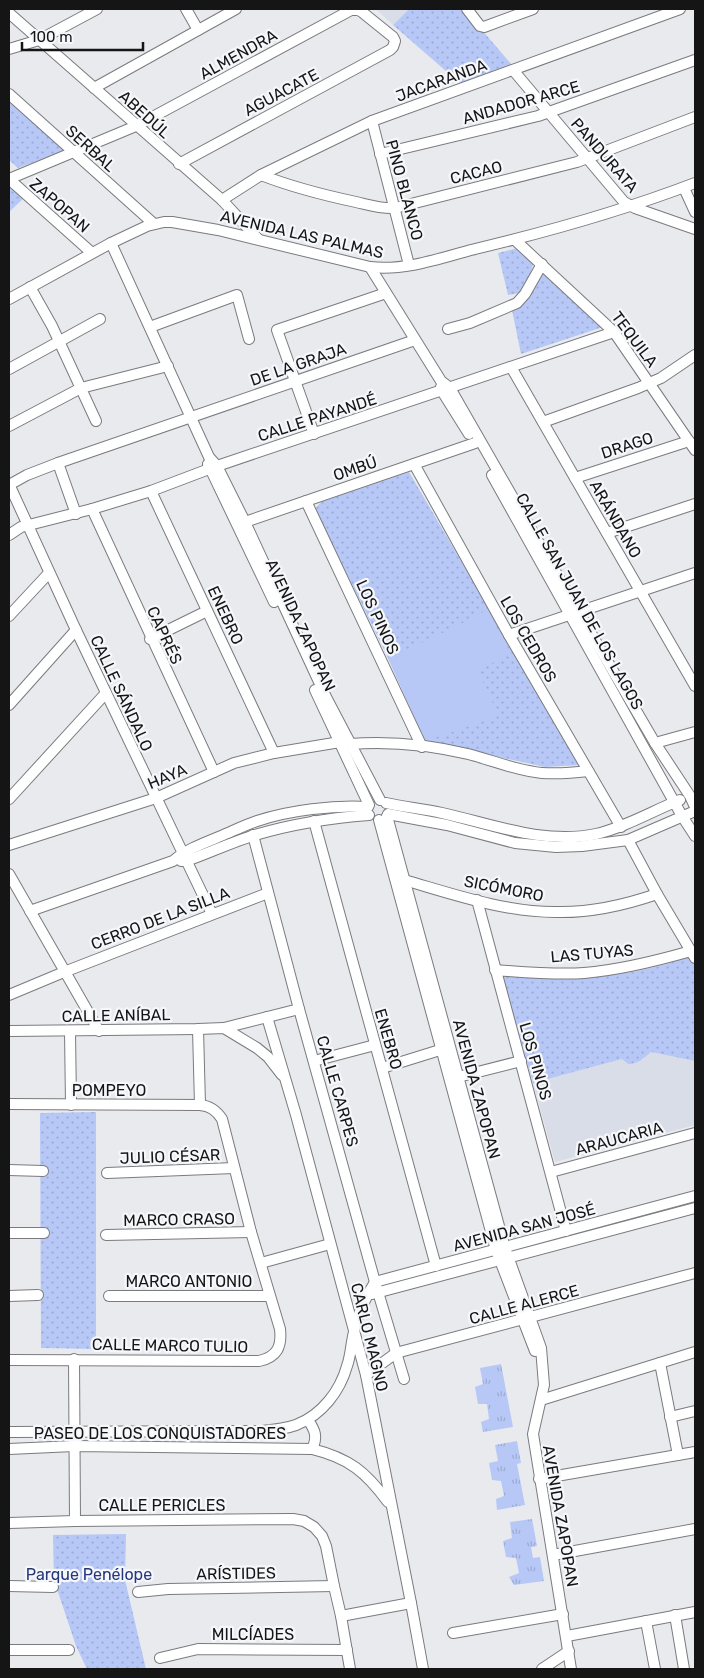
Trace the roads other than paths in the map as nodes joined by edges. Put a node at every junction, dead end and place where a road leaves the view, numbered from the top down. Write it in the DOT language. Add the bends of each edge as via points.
graph roads {
  1 [pos="97,9"];
  2 [pos="186,9"];
  3 [pos="236,9"];
  4 [pos="355,9"];
  5 [pos="467,9"];
  6 [pos="533,9"];
  7 [pos="680,9"];
  8 [pos="9,13"];
  9 [pos="198,30"];
  10 [pos="39,40"];
  11 [pos="9,49"];
  12 [pos="695,60"];
  13 [pos="513,70"];
  14 [pos="94,88"];
  15 [pos="9,94"];
  16 [pos="549,113"];
  17 [pos="695,117"];
  18 [pos="372,122"];
  19 [pos="136,126"];
  20 [pos="74,153"];
  21 [pos="380,154"];
  22 [pos="588,158"];
  23 [pos="179,164"];
  24 [pos="261,175"];
  25 [pos="9,179"];
  26 [pos="695,183"];
  27 [pos="684,188"];
  28 [pos="222,200"];
  29 [pos="630,206"];
  30 [pos="395,208"];
  31 [pos="695,212"];
  32 [pos="154,224"];
  33 [pos="695,229"];
  34 [pos="258,240"];
  35 [pos="515,240"];
  36 [pos="111,243"];
  37 [pos="92,253"];
  38 [pos="542,264"];
  39 [pos="409,265"];
  40 [pos="370,268"];
  41 [pos="30,287"];
  42 [pos="386,293"];
  43 [pos="9,300"];
  44 [pos="100,320"];
  45 [pos="150,327"];
  46 [pos="448,330"];
  47 [pos="614,332"];
  48 [pos="249,339"];
  49 [pos="415,340"];
  50 [pos="59,341"];
  51 [pos="695,355"];
  52 [pos="168,366"];
  53 [pos="511,367"];
  54 [pos="9,368"];
  55 [pos="294,381"];
  56 [pos="650,383"];
  57 [pos="444,386"];
  58 [pos="80,388"];
  59 [pos="190,416"];
  60 [pos="96,422"];
  61 [pos="542,422"];
  62 [pos="9,426"];
  63 [pos="314,434"];
  64 [pos="689,440"];
  65 [pos="475,443"];
  66 [pos="695,450"];
  67 [pos="58,462"];
  68 [pos="414,464"];
  69 [pos="213,468"];
  70 [pos="575,478"];
  71 [pos="9,484"];
  72 [pos="151,491"];
  73 [pos="306,501"];
  74 [pos="695,504"];
  75 [pos="92,509"];
  76 [pos="76,514"];
  77 [pos="245,522"];
  78 [pos="28,526"];
  79 [pos="607,533"];
  80 [pos="9,535"];
  81 [pos="49,572"];
  82 [pos="695,573"];
  83 [pos="640,591"];
  84 [pos="207,611"];
  85 [pos="574,613"];
  86 [pos="9,616"];
  87 [pos="76,630"];
  88 [pos="509,635"];
  89 [pos="150,639"];
  90 [pos="695,686"];
  91 [pos="106,693"];
  92 [pos="9,705"];
  93 [pos="695,732"];
  94 [pos="345,743"];
  95 [pos="655,743"];
  96 [pos="422,747"];
  97 [pos="274,752"];
  98 [pos="214,772"];
  99 [pos="588,772"];
  100 [pos="692,795"];
  101 [pos="156,798"];
  102 [pos="9,799"];
  103 [pos="676,802"];
  104 [pos="369,809"];
  105 [pos="695,809"];
  106 [pos="384,811"];
  107 [pos="682,816"];
  108 [pos="314,821"];
  109 [pos="621,827"];
  110 [pos="253,835"];
  111 [pos="695,836"];
  112 [pos="628,840"];
  113 [pos="9,845"];
  114 [pos="184,857"];
  115 [pos="9,874"];
  116 [pos="404,880"];
  117 [pos="268,893"];
  118 [pos="657,894"];
  119 [pos="477,900"];
  120 [pos="30,911"];
  121 [pos="212,914"];
  122 [pos="693,954"];
  123 [pos="495,970"];
  124 [pos="64,972"];
  125 [pos="9,995"];
  126 [pos="299,1010"];
  127 [pos="267,1017"];
  128 [pos="224,1028"];
  129 [pos="99,1030"];
  130 [pos="198,1030"];
  131 [pos="9,1031"];
  132 [pos="70,1031"];
  133 [pos="375,1045"];
  134 [pos="440,1050"];
  135 [pos="314,1061"];
  136 [pos="521,1061"];
  137 [pos="382,1068"];
  138 [pos="458,1077"];
  139 [pos="286,1080"];
  140 [pos="9,1104"];
  141 [pos="70,1105"];
  142 [pos="204,1105"];
  143 [pos="695,1133"];
  144 [pos="234,1168"];
  145 [pos="9,1170"];
  146 [pos="43,1171"];
  147 [pos="551,1172"];
  148 [pos="107,1173"];
  149 [pos="695,1196"];
  150 [pos="695,1208"];
  151 [pos="566,1231"];
  152 [pos="252,1232"];
  153 [pos="9,1233"];
  154 [pos="44,1233"];
  155 [pos="106,1235"];
  156 [pos="330,1244"];
  157 [pos="502,1254"];
  158 [pos="261,1263"];
  159 [pos="436,1266"];
  160 [pos="695,1273"];
  161 [pos="377,1287"];
  162 [pos="9,1296"];
  163 [pos="38,1296"];
  164 [pos="109,1296"];
  165 [pos="269,1296"];
  166 [pos="527,1319"];
  167 [pos="354,1329"];
  168 [pos="695,1352"];
  169 [pos="396,1354"];
  170 [pos="74,1359"];
  171 [pos="9,1360"];
  172 [pos="660,1363"];
  173 [pos="366,1375"];
  174 [pos="404,1380"];
  175 [pos="541,1400"];
  176 [pos="695,1411"];
  177 [pos="670,1417"];
  178 [pos="308,1420"];
  179 [pos="74,1430"];
  180 [pos="9,1432"];
  181 [pos="74,1446"];
  182 [pos="9,1449"];
  183 [pos="312,1449"];
  184 [pos="695,1452"];
  185 [pos="678,1455"];
  186 [pos="539,1479"];
  187 [pos="391,1505"];
  188 [pos="75,1520"];
  189 [pos="9,1523"];
  190 [pos="695,1529"];
  191 [pos="553,1555"];
  192 [pos="9,1586"];
  193 [pos="53,1586"];
  194 [pos="334,1586"];
  195 [pos="138,1592"];
  196 [pos="411,1603"];
  197 [pos="695,1612"];
  198 [pos="563,1614"];
  199 [pos="675,1615"];
  200 [pos="342,1616"];
  201 [pos="646,1621"];
  202 [pos="453,1633"];
  203 [pos="567,1636"];
  204 [pos="9,1650"];
  205 [pos="69,1650"];
  206 [pos="347,1650"];
  207 [pos="569,1651"];
  208 [pos="160,1658"];
  209 [pos="350,1669"];
  210 [pos="423,1669"];
  211 [pos="542,1669"];
  212 [pos="571,1669"];
  213 [pos="655,1669"];
  214 [pos="684,1669"];
  1 -- 10 [label="street"];
  2 -- 9 [label="street"];
  3 -- 9 [label="street"];
  4 -- 19 [label="street, ALMENDRA"];
  4 -- 23 [label="street, AGUACATE" via="393,38 395,44 390,50"];
  5 -- 6 [label="street" via="484,27"];
  7 -- 13 [label="street, JACARANDA"];
  8 -- 10 [label="street, ABEDÚL"];
  9 -- 14 [label="street"];
  10 -- 11 [label="street"];
  10 -- 14 [label="street, ABEDÚL"];
  12 -- 16 [label="street, ANDADOR ARCE"];
  13 -- 16 [label="street, PANDURATA"];
  13 -- 18 [label="street, JACARANDA"];
  14 -- 19 [label="street, ABEDÚL"];
  15 -- 20 [label="street, SERBAL"];
  16 -- 21 [label="street, ANDADOR ARCE"];
  16 -- 22 [label="street, PANDURATA"];
  17 -- 22 [label="street, CACAO"];
  18 -- 21 [label="street, PINO BLANCO"];
  18 -- 24 [label="street, JACARANDA"];
  19 -- 20 [label="street, ALMENDRA"];
  19 -- 23 [label="street, ABEDÚL"];
  20 -- 25 [label="street, ALMENDRA"];
  20 -- 32 [label="street, SERBAL"];
  21 -- 30 [label="street, PINO BLANCO"];
  22 -- 29 [label="street, PANDURATA"];
  22 -- 30 [label="street, CACAO"];
  23 -- 28 [label="street, ABEDÚL"];
  24 -- 28 [label="street, JACARANDA"];
  24 -- 30 [label="street, CACAO" via="333,197"];
  25 -- 37 [label="street, ZAPOPAN"];
  26 -- 27 [label="street, AVENIDA LAS PALMAS"];
  27 -- 29 [label="street, AVENIDA LAS PALMAS"];
  27 -- 31 [label="street"];
  28 -- 34 [label="street, ABEDÚL"];
  29 -- 33 [label="street, PANDURATA"];
  29 -- 35 [label="street, AVENIDA LAS PALMAS"];
  30 -- 39 [label="street, PINO BLANCO"];
  32 -- 34 [label="street, AVENIDA LAS PALMAS" via="172,222"];
  32 -- 36 [label="street, AVENIDA LAS PALMAS"];
  34 -- 40 [label="street, AVENIDA LAS PALMAS"];
  35 -- 38 [label="street, TEQUILA"];
  35 -- 39 [label="street, AVENIDA LAS PALMAS"];
  36 -- 37 [label="street, AVENIDA LAS PALMAS"];
  36 -- 45 [label="street, AVENIDA ZAPOPAN"];
  37 -- 41 [label="street, AVENIDA LAS PALMAS"];
  38 -- 46 [label="street" via="522,298 513,306"];
  38 -- 47 [label="street, TEQUILA"];
  39 -- 40 [label="street, AVENIDA LAS PALMAS"];
  40 -- 42 [label="street, CALLE SAN JUAN DE LOS LAGOS"];
  41 -- 43 [label="street, AVENIDA LAS PALMAS"];
  41 -- 50 [label="street"];
  42 -- 49 [label="street, CALLE SAN JUAN DE LOS LAGOS"];
  42 -- 55 [label="street" via="277,330"];
  44 -- 50 [label="street"];
  45 -- 48 [label="street" via="236,295"];
  45 -- 52 [label="street, AVENIDA ZAPOPAN"];
  47 -- 53 [label="street, CALLE PAYANDÉ"];
  47 -- 56 [label="street, TEQUILA"];
  49 -- 55 [label="street, DE LA GRAJA"];
  49 -- 57 [label="street, CALLE SAN JUAN DE LOS LAGOS"];
  50 -- 54 [label="street"];
  50 -- 58 [label="street"];
  51 -- 56 [label="street"];
  52 -- 58 [label="street"];
  52 -- 59 [label="street, AVENIDA ZAPOPAN"];
  53 -- 57 [label="street, CALLE PAYANDÉ"];
  53 -- 61 [label="street, ARÁNDANO"];
  55 -- 59 [label="street, DE LA GRAJA"];
  55 -- 63 [label="street"];
  56 -- 61 [label="street"];
  56 -- 64 [label="street, TEQUILA"];
  57 -- 63 [label="street, CALLE PAYANDÉ"];
  57 -- 65 [label="street, CALLE SAN JUAN DE LOS LAGOS"];
  57 -- 85 [label="street, CALLE SAN JUAN DE LOS LAGOS"];
  58 -- 60 [label="street"];
  58 -- 62 [label="street"];
  59 -- 67 [label="street, DE LA GRAJA"];
  59 -- 69 [label="street, AVENIDA ZAPOPAN"];
  61 -- 70 [label="street, ARÁNDANO"];
  63 -- 69 [label="street, CALLE PAYANDÉ"];
  64 -- 66 [label="street, TEQUILA"];
  64 -- 70 [label="street, DRAGO"];
  65 -- 68 [label="street, OMBÚ"];
  65 -- 85 [label="street, CALLE SAN JUAN DE LOS LAGOS"];
  67 -- 71 [label="street, DE LA GRAJA"];
  67 -- 76 [label="street"];
  68 -- 73 [label="street, OMBÚ"];
  68 -- 88 [label="street, LOS CEDROS"];
  69 -- 72 [label="street, CALLE PAYANDÉ"];
  69 -- 77 [label="street, AVENIDA ZAPOPAN"];
  69 -- 94 [label="street, AVENIDA ZAPOPAN"];
  70 -- 79 [label="street, ARÁNDANO"];
  71 -- 78 [label="street, CALLE SÁNDALO"];
  72 -- 75 [label="street, CALLE PAYANDÉ"];
  72 -- 84 [label="street, ENEBRO"];
  73 -- 77 [label="street, OMBÚ"];
  73 -- 96 [label="street, LOS PINOS"];
  74 -- 79 [label="street"];
  75 -- 76 [label="street, CALLE PAYANDÉ"];
  75 -- 89 [label="street, CAPRÉS"];
  76 -- 78 [label="street, CALLE PAYANDÉ"];
  77 -- 94 [label="street, AVENIDA ZAPOPAN"];
  78 -- 80 [label="street, CALLE PAYANDÉ"];
  78 -- 81 [label="street, CALLE SÁNDALO"];
  79 -- 83 [label="street, ARÁNDANO"];
  81 -- 86 [label="street"];
  81 -- 87 [label="street, CALLE SÁNDALO"];
  82 -- 83 [label="street"];
  83 -- 85 [label="street"];
  83 -- 90 [label="street, ARÁNDANO"];
  84 -- 89 [label="street"];
  84 -- 97 [label="street, ENEBRO"];
  85 -- 88 [label="street"];
  85 -- 95 [label="street, CALLE SAN JUAN DE LOS LAGOS"];
  85 -- 103 [label="street, CALLE SAN JUAN DE LOS LAGOS"];
  87 -- 91 [label="street, CALLE SÁNDALO"];
  87 -- 92 [label="street"];
  88 -- 99 [label="street, LOS CEDROS"];
  89 -- 98 [label="street, CAPRÉS"];
  91 -- 101 [label="street, CALLE SÁNDALO"];
  91 -- 102 [label="street"];
  93 -- 95 [label="street"];
  94 -- 96 [label="street, HAYA"];
  94 -- 97 [label="street, HAYA"];
  94 -- 104 [label="street, AVENIDA ZAPOPAN"];
  94 -- 106 [label="street, AVENIDA ZAPOPAN"];
  95 -- 100 [label="street, CALLE SAN JUAN DE LOS LAGOS"];
  96 -- 99 [label="street, HAYA" via="467,754 540,773"];
  97 -- 98 [label="street, HAYA"];
  98 -- 101 [label="street, HAYA"];
  99 -- 109 [label="street, LOS CEDROS"];
  100 -- 103 [label="street"];
  100 -- 105 [label="street, CALLE SAN JUAN DE LOS LAGOS"];
  101 -- 113 [label="street, HAYA"];
  101 -- 114 [label="street, CALLE SÁNDALO"];
  103 -- 107 [label="street, CALLE SAN JUAN DE LOS LAGOS"];
  103 -- 109 [label="street"];
  104 -- 106 [label="street" via="372,818"];
  104 -- 106 [label="street" via="374,801"];
  104 -- 108 [label="street"];
  104 -- 114 [label="street" via="339,807 256,821"];
  105 -- 107 [label="street"];
  106 -- 109 [label="street" via="441,813 535,835 578,836"];
  106 -- 112 [label="street" via="535,846 582,846"];
  106 -- 116 [label="street, AVENIDA ZAPOPAN"];
  106 -- 134 [label="street, AVENIDA ZAPOPAN"];
  107 -- 111 [label="street, CALLE SAN JUAN DE LOS LAGOS"];
  107 -- 112 [label="street"];
  108 -- 110 [label="street"];
  108 -- 133 [label="street, ENEBRO"];
  110 -- 114 [label="street"];
  110 -- 117 [label="street, CALLE CARPES"];
  112 -- 118 [label="street"];
  114 -- 120 [label="street"];
  114 -- 121 [label="street, CALLE SÁNDALO"];
  115 -- 120 [label="street"];
  116 -- 119 [label="street, SICÓMORO"];
  116 -- 138 [label="street, AVENIDA ZAPOPAN"];
  117 -- 121 [label="street, CERRO DE LA SILLA"];
  117 -- 126 [label="street, CALLE CARPES"];
  118 -- 119 [label="street, SICÓMORO" via="601,908 555,912"];
  118 -- 122 [label="street"];
  119 -- 123 [label="street, LOS PINOS"];
  120 -- 124 [label="street"];
  121 -- 124 [label="street, CERRO DE LA SILLA"];
  122 -- 123 [label="street, LAS TUYAS" via="582,973"];
  123 -- 136 [label="street, LOS PINOS"];
  124 -- 125 [label="street, CERRO DE LA SILLA"];
  124 -- 129 [label="street"];
  126 -- 127 [label="street, CALLE ANÍBAL"];
  126 -- 135 [label="street, CALLE CARPES"];
  127 -- 128 [label="street, CALLE ANÍBAL"];
  127 -- 139 [label="street, CARLO MAGNO"];
  128 -- 130 [label="street, CALLE ANÍBAL"];
  128 -- 139 [label="street" via="268,1057"];
  129 -- 130 [label="street, CALLE ANÍBAL"];
  129 -- 132 [label="street, CALLE ANÍBAL"];
  130 -- 142 [label="street"];
  131 -- 132 [label="street, CALLE ANÍBAL"];
  132 -- 141 [label="street"];
  133 -- 135 [label="street"];
  133 -- 137 [label="street, ENEBRO"];
  134 -- 137 [label="street"];
  134 -- 157 [label="street, AVENIDA ZAPOPAN"];
  135 -- 161 [label="street, CALLE CARPES"];
  136 -- 138 [label="street"];
  136 -- 147 [label="street, LOS PINOS"];
  137 -- 159 [label="street, ENEBRO"];
  138 -- 157 [label="street, AVENIDA ZAPOPAN"];
  139 -- 156 [label="street, CARLO MAGNO"];
  140 -- 141 [label="street, POMPEYO"];
  141 -- 142 [label="street, POMPEYO"];
  142 -- 144 [label="street, CALLE MARCO TULIO" via="222,1119"];
  143 -- 147 [label="street, ARAUCARIA"];
  144 -- 148 [label="street, JULIO CÉSAR"];
  144 -- 152 [label="street, CALLE MARCO TULIO"];
  145 -- 146 [label="street"];
  147 -- 151 [label="street, LOS PINOS"];
  149 -- 151 [label="street, AVENIDA SAN JOSÉ"];
  150 -- 157 [label="street, AVENIDA SAN JOSÉ"];
  151 -- 157 [label="street, AVENIDA SAN JOSÉ"];
  152 -- 155 [label="street, MARCO CRASO"];
  152 -- 158 [label="street, CALLE MARCO TULIO"];
  153 -- 154 [label="street"];
  156 -- 158 [label="street"];
  156 -- 167 [label="street, CARLO MAGNO"];
  157 -- 159 [label="street, AVENIDA SAN JOSÉ"];
  157 -- 161 [label="street, AVENIDA SAN JOSÉ"];
  157 -- 166 [label="street, AVENIDA ZAPOPAN"];
  158 -- 165 [label="street, CALLE MARCO TULIO"];
  159 -- 161 [label="street, AVENIDA SAN JOSÉ"];
  160 -- 166 [label="street, CALLE ALERCE"];
  161 -- 167 [label="street" via="368,1295"];
  161 -- 169 [label="street, CALLE CARPES"];
  162 -- 163 [label="street"];
  164 -- 165 [label="street, MARCO ANTONIO"];
  165 -- 170 [label="street, CALLE MARCO TULIO" via="281,1340 274,1355 267,1359"];
  166 -- 169 [label="street, CALLE ALERCE"];
  166 -- 175 [label="street, AVENIDA ZAPOPAN" via="541,1348 544,1385"];
  167 -- 173 [label="street, CARLO MAGNO"];
  167 -- 178 [label="street, PASEO DE LOS CONQUISTADORES" via="348,1364 336,1393"];
  168 -- 172 [label="street"];
  169 -- 173 [label="street, CALLE ALERCE"];
  169 -- 174 [label="street, CALLE CARPES"];
  170 -- 171 [label="street, CALLE MARCO TULIO"];
  170 -- 179 [label="street"];
  172 -- 175 [label="street"];
  172 -- 177 [label="street"];
  173 -- 187 [label="street, CARLO MAGNO"];
  175 -- 186 [label="street, AVENIDA ZAPOPAN" via="533,1434"];
  176 -- 177 [label="street"];
  177 -- 185 [label="street"];
  178 -- 179 [label="street, PASEO DE LOS CONQUISTADORES" via="262,1431"];
  178 -- 183 [label="street, PASEO DE LOS CONQUISTADORES" via="316,1434"];
  179 -- 180 [label="street, PASEO DE LOS CONQUISTADORES"];
  179 -- 181 [label="street"];
  181 -- 182 [label="street, PASEO DE LOS CONQUISTADORES"];
  181 -- 183 [label="street, PASEO DE LOS CONQUISTADORES"];
  181 -- 188 [label="street"];
  183 -- 187 [label="street, PASEO DE LOS CONQUISTADORES" via="333,1454 354,1466 372,1481"];
  184 -- 185 [label="street"];
  185 -- 186 [label="street"];
  186 -- 191 [label="street, AVENIDA ZAPOPAN"];
  187 -- 196 [label="street, CARLO MAGNO"];
  188 -- 189 [label="street, CALLE PERICLES"];
  188 -- 194 [label="street, CALLE PERICLES" via="304,1521 322,1536"];
  190 -- 191 [label="street"];
  191 -- 198 [label="street, AVENIDA ZAPOPAN"];
  192 -- 193 [label="street"];
  194 -- 195 [label="street, ARÍSTIDES"];
  194 -- 200 [label="street"];
  196 -- 200 [label="street"];
  196 -- 210 [label="street, CARLO MAGNO"];
  197 -- 199 [label="street"];
  198 -- 202 [label="street"];
  198 -- 203 [label="street, AVENIDA ZAPOPAN"];
  199 -- 201 [label="street"];
  199 -- 214 [label="street"];
  200 -- 206 [label="street"];
  201 -- 203 [label="street"];
  201 -- 213 [label="street"];
  203 -- 207 [label="street, AVENIDA ZAPOPAN"];
  204 -- 205 [label="street"];
  206 -- 208 [label="street, MILCÍADES" via="198,1649"];
  206 -- 209 [label="street"];
  207 -- 211 [label="street"];
  207 -- 212 [label="street, AVENIDA ZAPOPAN"];
}
